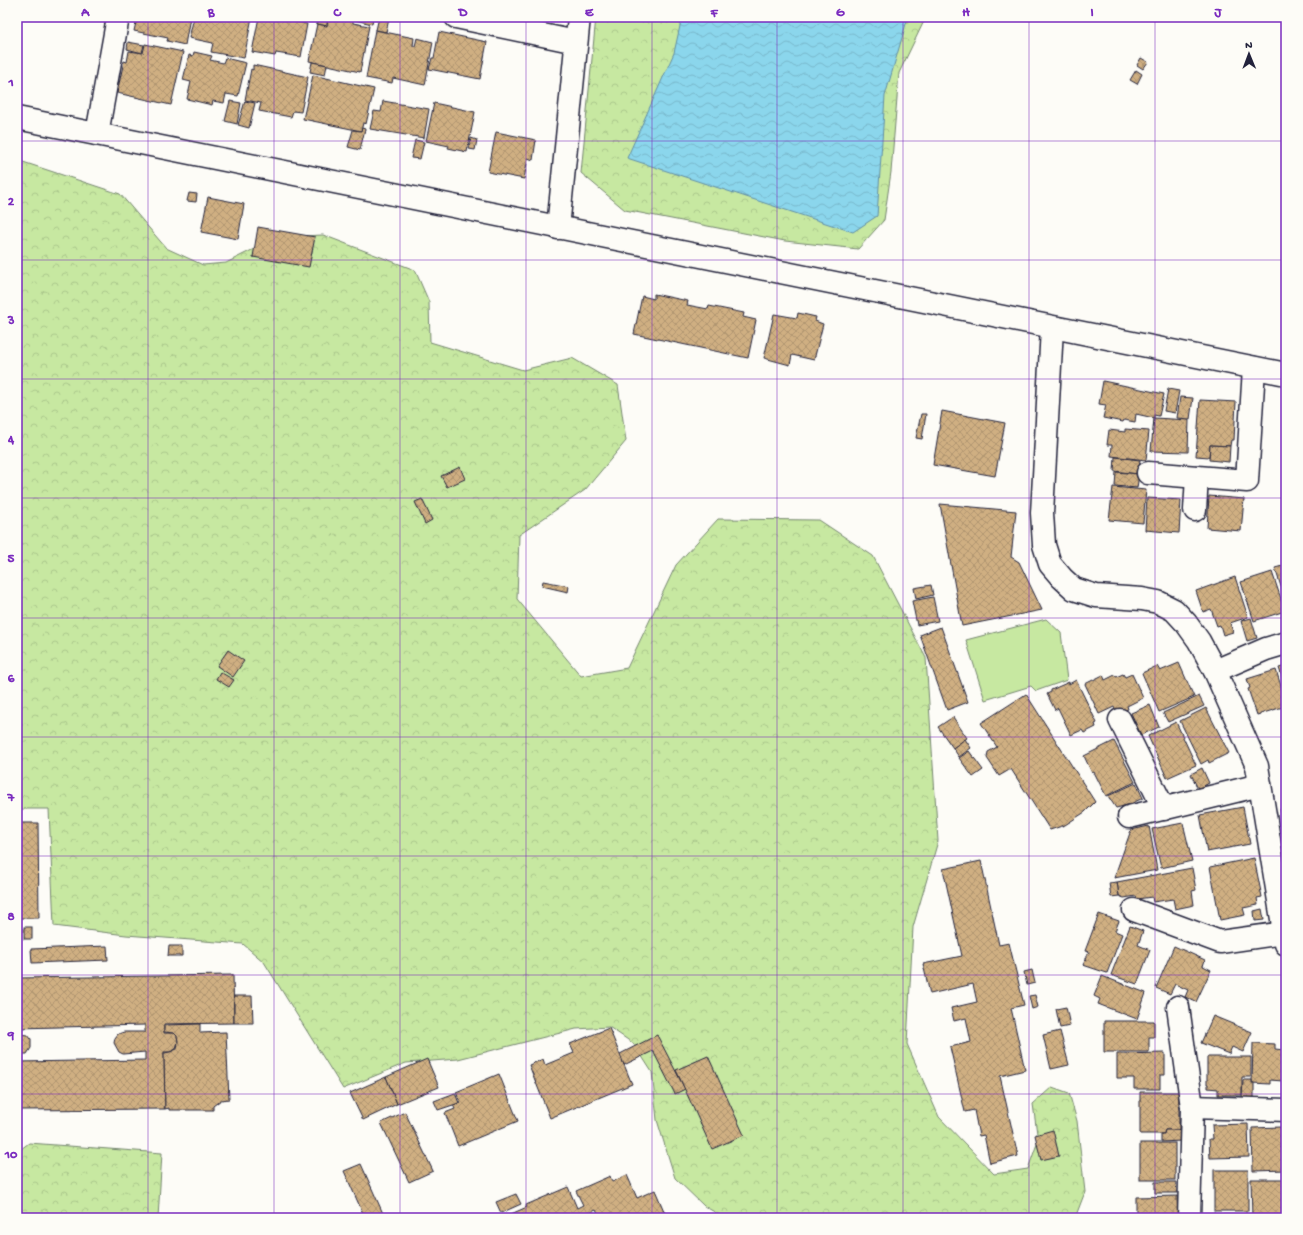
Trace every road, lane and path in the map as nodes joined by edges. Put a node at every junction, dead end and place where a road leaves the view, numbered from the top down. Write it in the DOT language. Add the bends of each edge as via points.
graph roads {
  1 [pos="118,17"];
  2 [pos="456,17"];
  3 [pos="578,17"];
  4 [pos="576,42"];
  5 [pos="17,118"];
  6 [pos="97,134"];
  7 [pos="558,228"];
  8 [pos="1052,328"];
  9 [pos="1254,368"];
  10 [pos="1286,374"];
  11 [pos="1148,473"];
  12 [pos="1197,477"];
  13 [pos="1195,510"];
  14 [pos="1286,643"];
  15 [pos="1215,671"];
  16 [pos="1120,720"];
  17 [pos="1260,785"];
  18 [pos="1164,809"];
  19 [pos="1130,817"];
  20 [pos="1134,910"];
  21 [pos="1285,938"];
  22 [pos="1178,1007"];
  23 [pos="1192,1107"];
  24 [pos="1286,1110"];
  25 [pos="1189,1218"];
  1 -- 6 [label="street"];
  2 -- 4 [label="street"];
  3 -- 4 [label="street"];
  4 -- 7 [label="street"];
  5 -- 6 [label="street"];
  6 -- 7 [label="street"];
  7 -- 8 [label="street"];
  8 -- 9 [label="street"];
  8 -- 15 [label="street" via="1042,513 1044,545 1050,564 1074,589 1096,596 1158,602 1174,610 1200,641"];
  9 -- 10 [label="street"];
  9 -- 12 [label="street" via="1247,480"];
  11 -- 12 [label="street"];
  12 -- 13 [label="street"];
  14 -- 15 [label="street"];
  15 -- 17 [label="street" via="1257,766"];
  16 -- 18 [label="street"];
  17 -- 18 [label="street"];
  17 -- 21 [label="street"];
  18 -- 19 [label="street"];
  20 -- 21 [label="street" via="1220,942"];
  22 -- 23 [label="street"];
  23 -- 24 [label="street"];
  23 -- 25 [label="street"];
}
